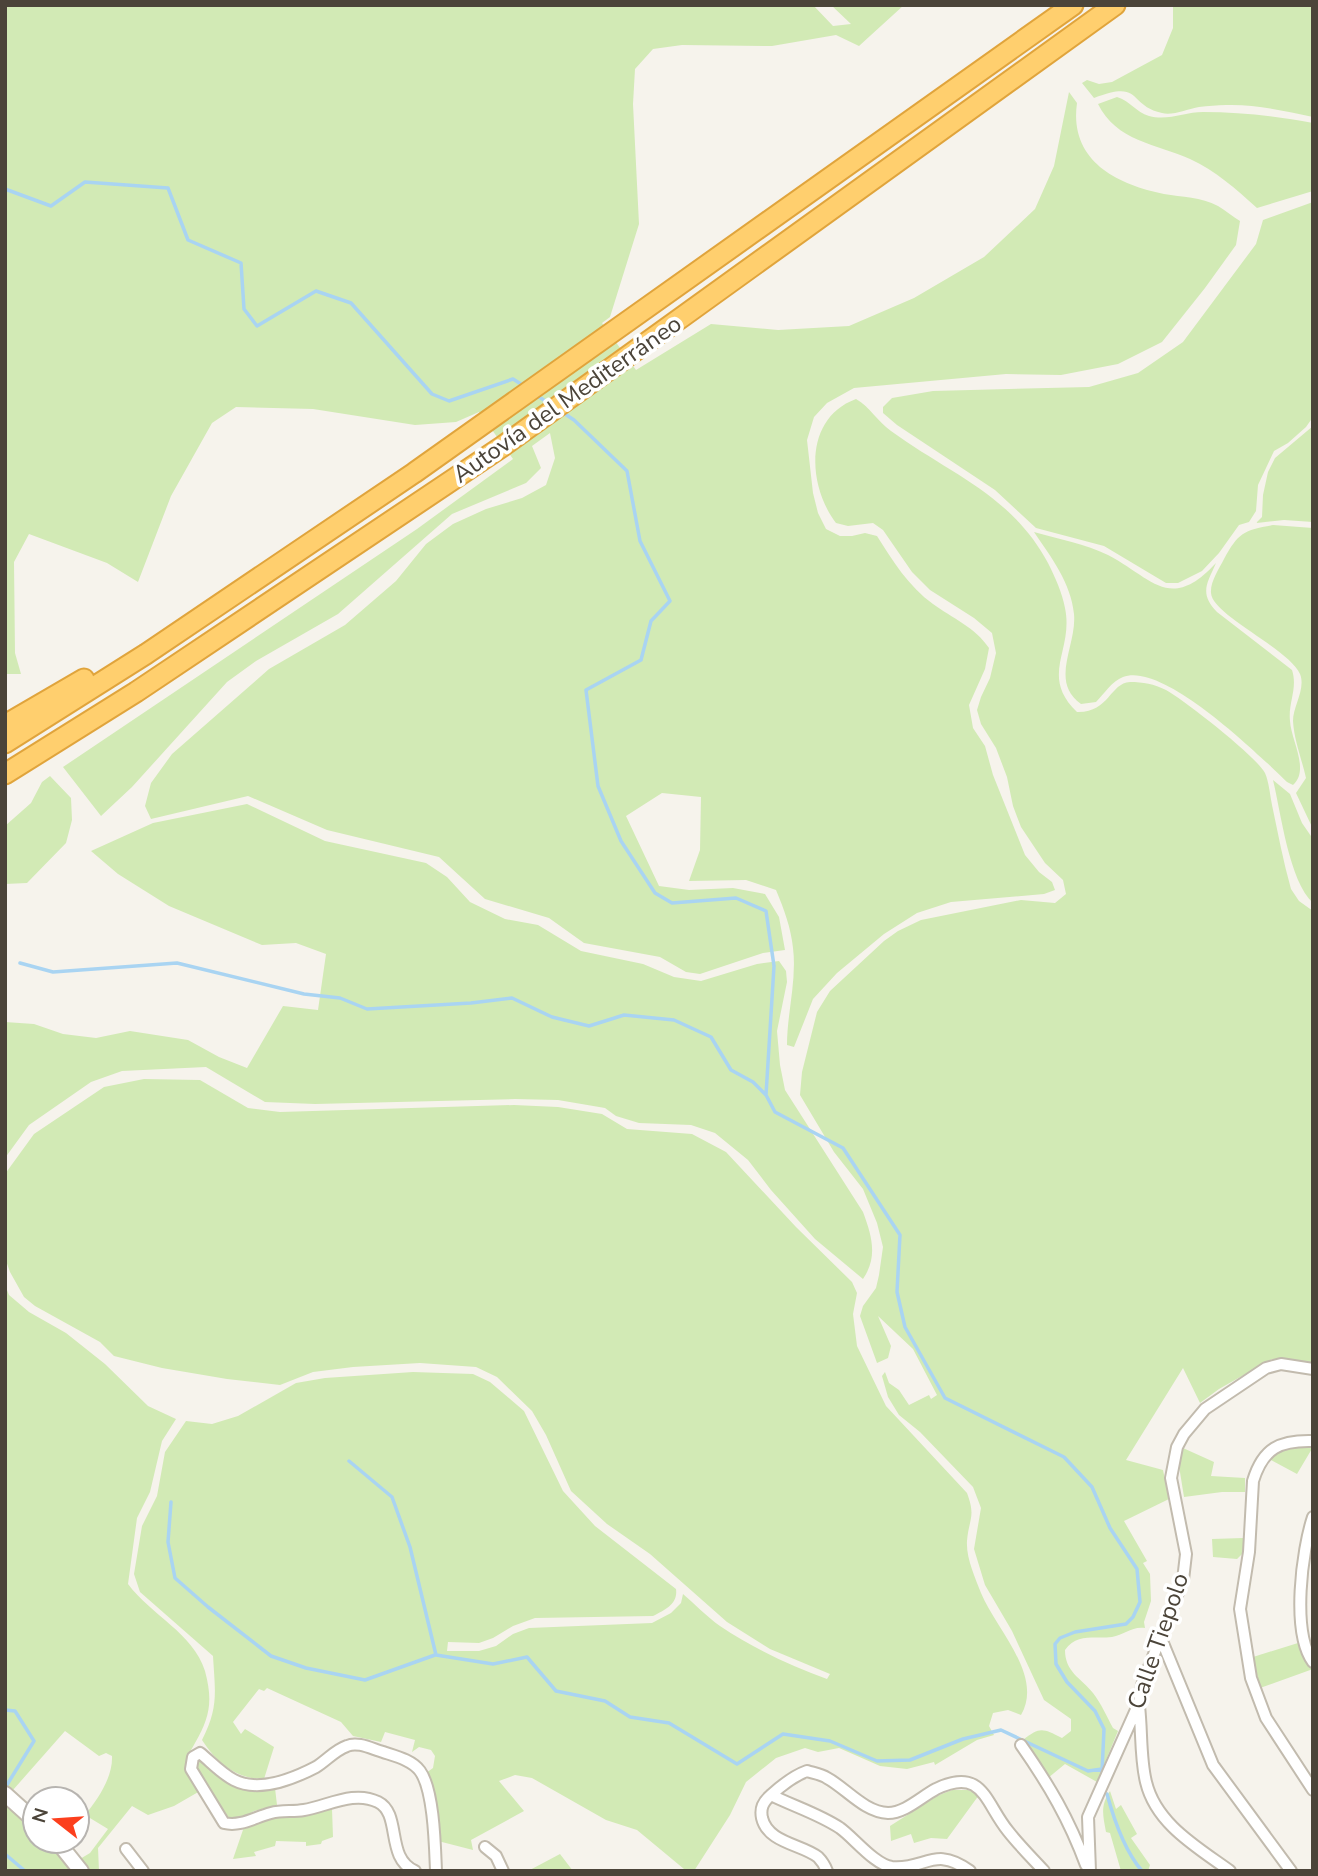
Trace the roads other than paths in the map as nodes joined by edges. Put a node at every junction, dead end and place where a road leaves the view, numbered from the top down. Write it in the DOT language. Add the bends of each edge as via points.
graph roads {
  1 [pos="1073,5"];
  2 [pos="1115,5"];
  3 [pos="146,654"];
  4 [pos="5,725"];
  5 [pos="5,743"];
  6 [pos="5,774"];
  7 [pos="1313,1369"];
  8 [pos="1313,1441"];
  9 [pos="1313,1517"];
  10 [pos="1160,1636"];
  11 [pos="1313,1662"];
  12 [pos="1139,1703"];
  13 [pos="1021,1745"];
  14 [pos="1313,1790"];
  15 [pos="6,1795"];
  16 [pos="771,1795"];
  17 [pos="21,1808"];
  18 [pos="485,1847"];
  19 [pos="126,1849"];
  20 [pos="68,1855"];
  21 [pos="81,1871"];
  22 [pos="143,1871"];
  23 [pos="415,1871"];
  24 [pos="436,1871"];
  25 [pos="503,1871"];
  26 [pos="827,1871"];
  27 [pos="970,1871"];
  28 [pos="1045,1871"];
  29 [pos="1089,1871"];
  30 [pos="1230,1871"];
  31 [pos="1291,1871"];
  1 -- 3 [label="highway, Autovía del Mediterráneo" via="414,473"];
  2 -- 6 [label="highway, Autovía del Mediterráneo" via="503,446 136,692"];
  3 -- 4 [label="highway" via="111,663"];
  3 -- 5 [label="highway, Autovía del Mediterráneo"];
  7 -- 10 [label="street, Calle Tiepolo" via="1281,1364 1266,1368 1205,1409 1180,1441 1171,1478 1186,1554 1183,1580"];
  8 -- 14 [label="street" via="1279,1445 1269,1451 1256,1471 1240,1609 1256,1696"];
  9 -- 11 [label="street" via="1306,1537 1300,1613 1302,1635"];
  10 -- 12 [label="street, Calle Tiepolo"];
  10 -- 31 [label="street" via="1213,1765"];
  12 -- 29 [label="street, Calle Tiepolo" via="1088,1817"];
  12 -- 30 [label="street" via="1146,1781 1154,1801 1183,1837"];
  13 -- 29 [label="street" via="1049,1785"];
  15 -- 17 [label="street"];
  16 -- 26 [label="street" via="760,1811 764,1826 817,1857"];
  16 -- 27 [label="street" via="826,1820 892,1867 943,1858"];
  16 -- 28 [label="street" via="807,1771 825,1776 868,1807 887,1813 945,1786 966,1782 984,1792 1008,1832"];
  18 -- 25 [label="street"];
  19 -- 22 [label="street"];
  20 -- 21 [label="street"];
  23 -- 24 [label="street" via="400,1858 390,1815 381,1803 344,1799 302,1811 274,1812 235,1825 224,1823 191,1769 193,1757 200,1753 234,1780 249,1785 292,1777 355,1744 402,1758 419,1769 426,1783"];
}
